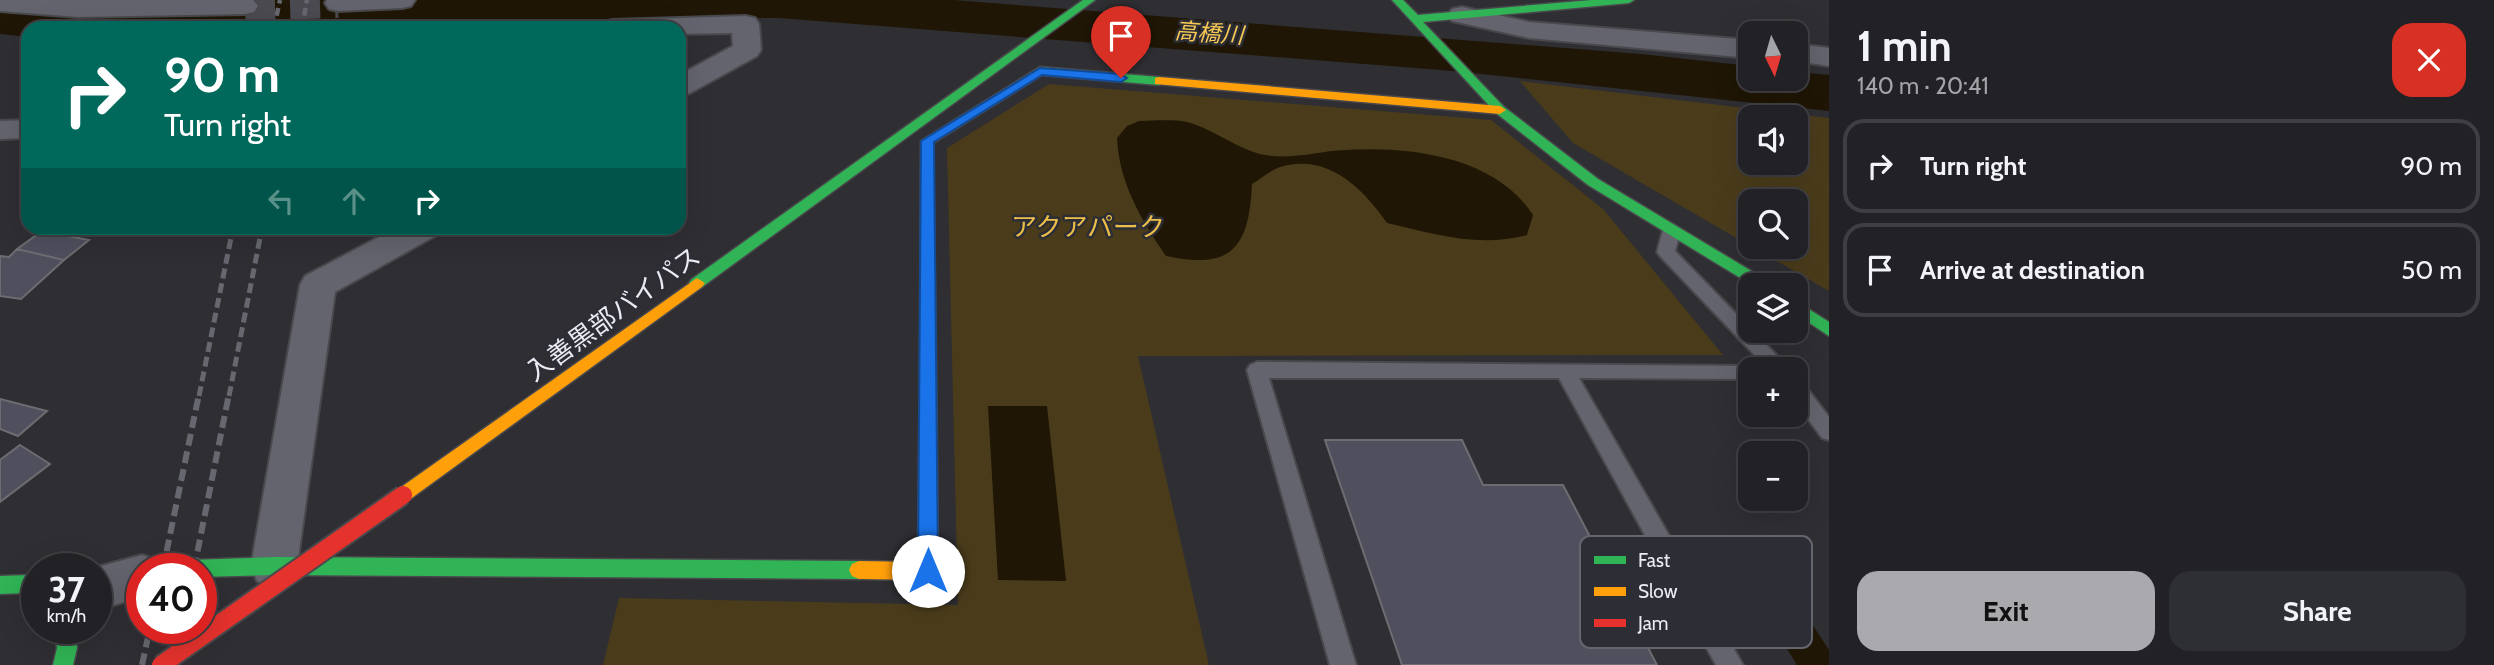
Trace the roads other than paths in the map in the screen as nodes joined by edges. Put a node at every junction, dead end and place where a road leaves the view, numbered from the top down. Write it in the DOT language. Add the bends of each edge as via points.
graph roads {
  1 [pos="402,0"];
  2 [pos="1397,0"];
  3 [pos="1629,0"];
  4 [pos="1089,1"];
  5 [pos="0,3"];
  6 [pos="338,3"];
  7 [pos="245,6"];
  8 [pos="746,12"];
  9 [pos="1462,15"];
  10 [pos="1415,19"];
  11 [pos="671,21"];
  12 [pos="1738,48"];
  13 [pos="1808,55"];
  14 [pos="1829,58"];
  15 [pos="686,83"];
  16 [pos="1500,110"];
  17 [pos="21,129"];
  18 [pos="0,130"];
  19 [pos="1672,230"];
  20 [pos="411,235"];
  21 [pos="1743,273"];
  22 [pos="1808,315"];
  23 [pos="1829,330"];
  24 [pos="1768,357"];
  25 [pos="1564,370"];
  26 [pos="1738,370"];
  27 [pos="1808,404"];
  28 [pos="1829,432"];
  29 [pos="1657,536"];
  30 [pos="274,566"];
  31 [pos="217,568"];
  32 [pos="21,584"];
  33 [pos="0,585"];
  34 [pos="66,644"];
  35 [pos="1720,648"];
  36 [pos="63,665"];
  37 [pos="161,665"];
  38 [pos="1343,665"];
  39 [pos="1730,665"];
  1 -- 6 [label="street"];
  2 -- 10 [label="main road"];
  3 -- 9 [label="main road"];
  4 -- 37 [label="main road, 入善黒部バイパス, bridge"];
  5 -- 7 [label="street" via="78,9"];
  8 -- 11 [label="street"];
  8 -- 15 [label="street" via="747,50"];
  9 -- 10 [label="main road"];
  9 -- 12 [label="street" via="1529,30"];
  10 -- 16 [label="main road"];
  13 -- 14 [label="street"];
  16 -- 19 [label="main road" via="1594,182"];
  16 -- 30 [label="main road" via="1040,71 927,141 928,571"];
  17 -- 18 [label="street"];
  19 -- 21 [label="main road"];
  19 -- 24 [label="lane" via="1666,253"];
  20 -- 30 [label="street" via="318,285"];
  22 -- 23 [label="main road"];
  25 -- 26 [label="lane"];
  25 -- 29 [label="lane"];
  25 -- 38 [label="lane" via="1257,370"];
  27 -- 28 [label="lane"];
  30 -- 31 [label="main road"];
  32 -- 33 [label="main road"];
  34 -- 36 [label="main road"];
  35 -- 39 [label="lane"];
}
